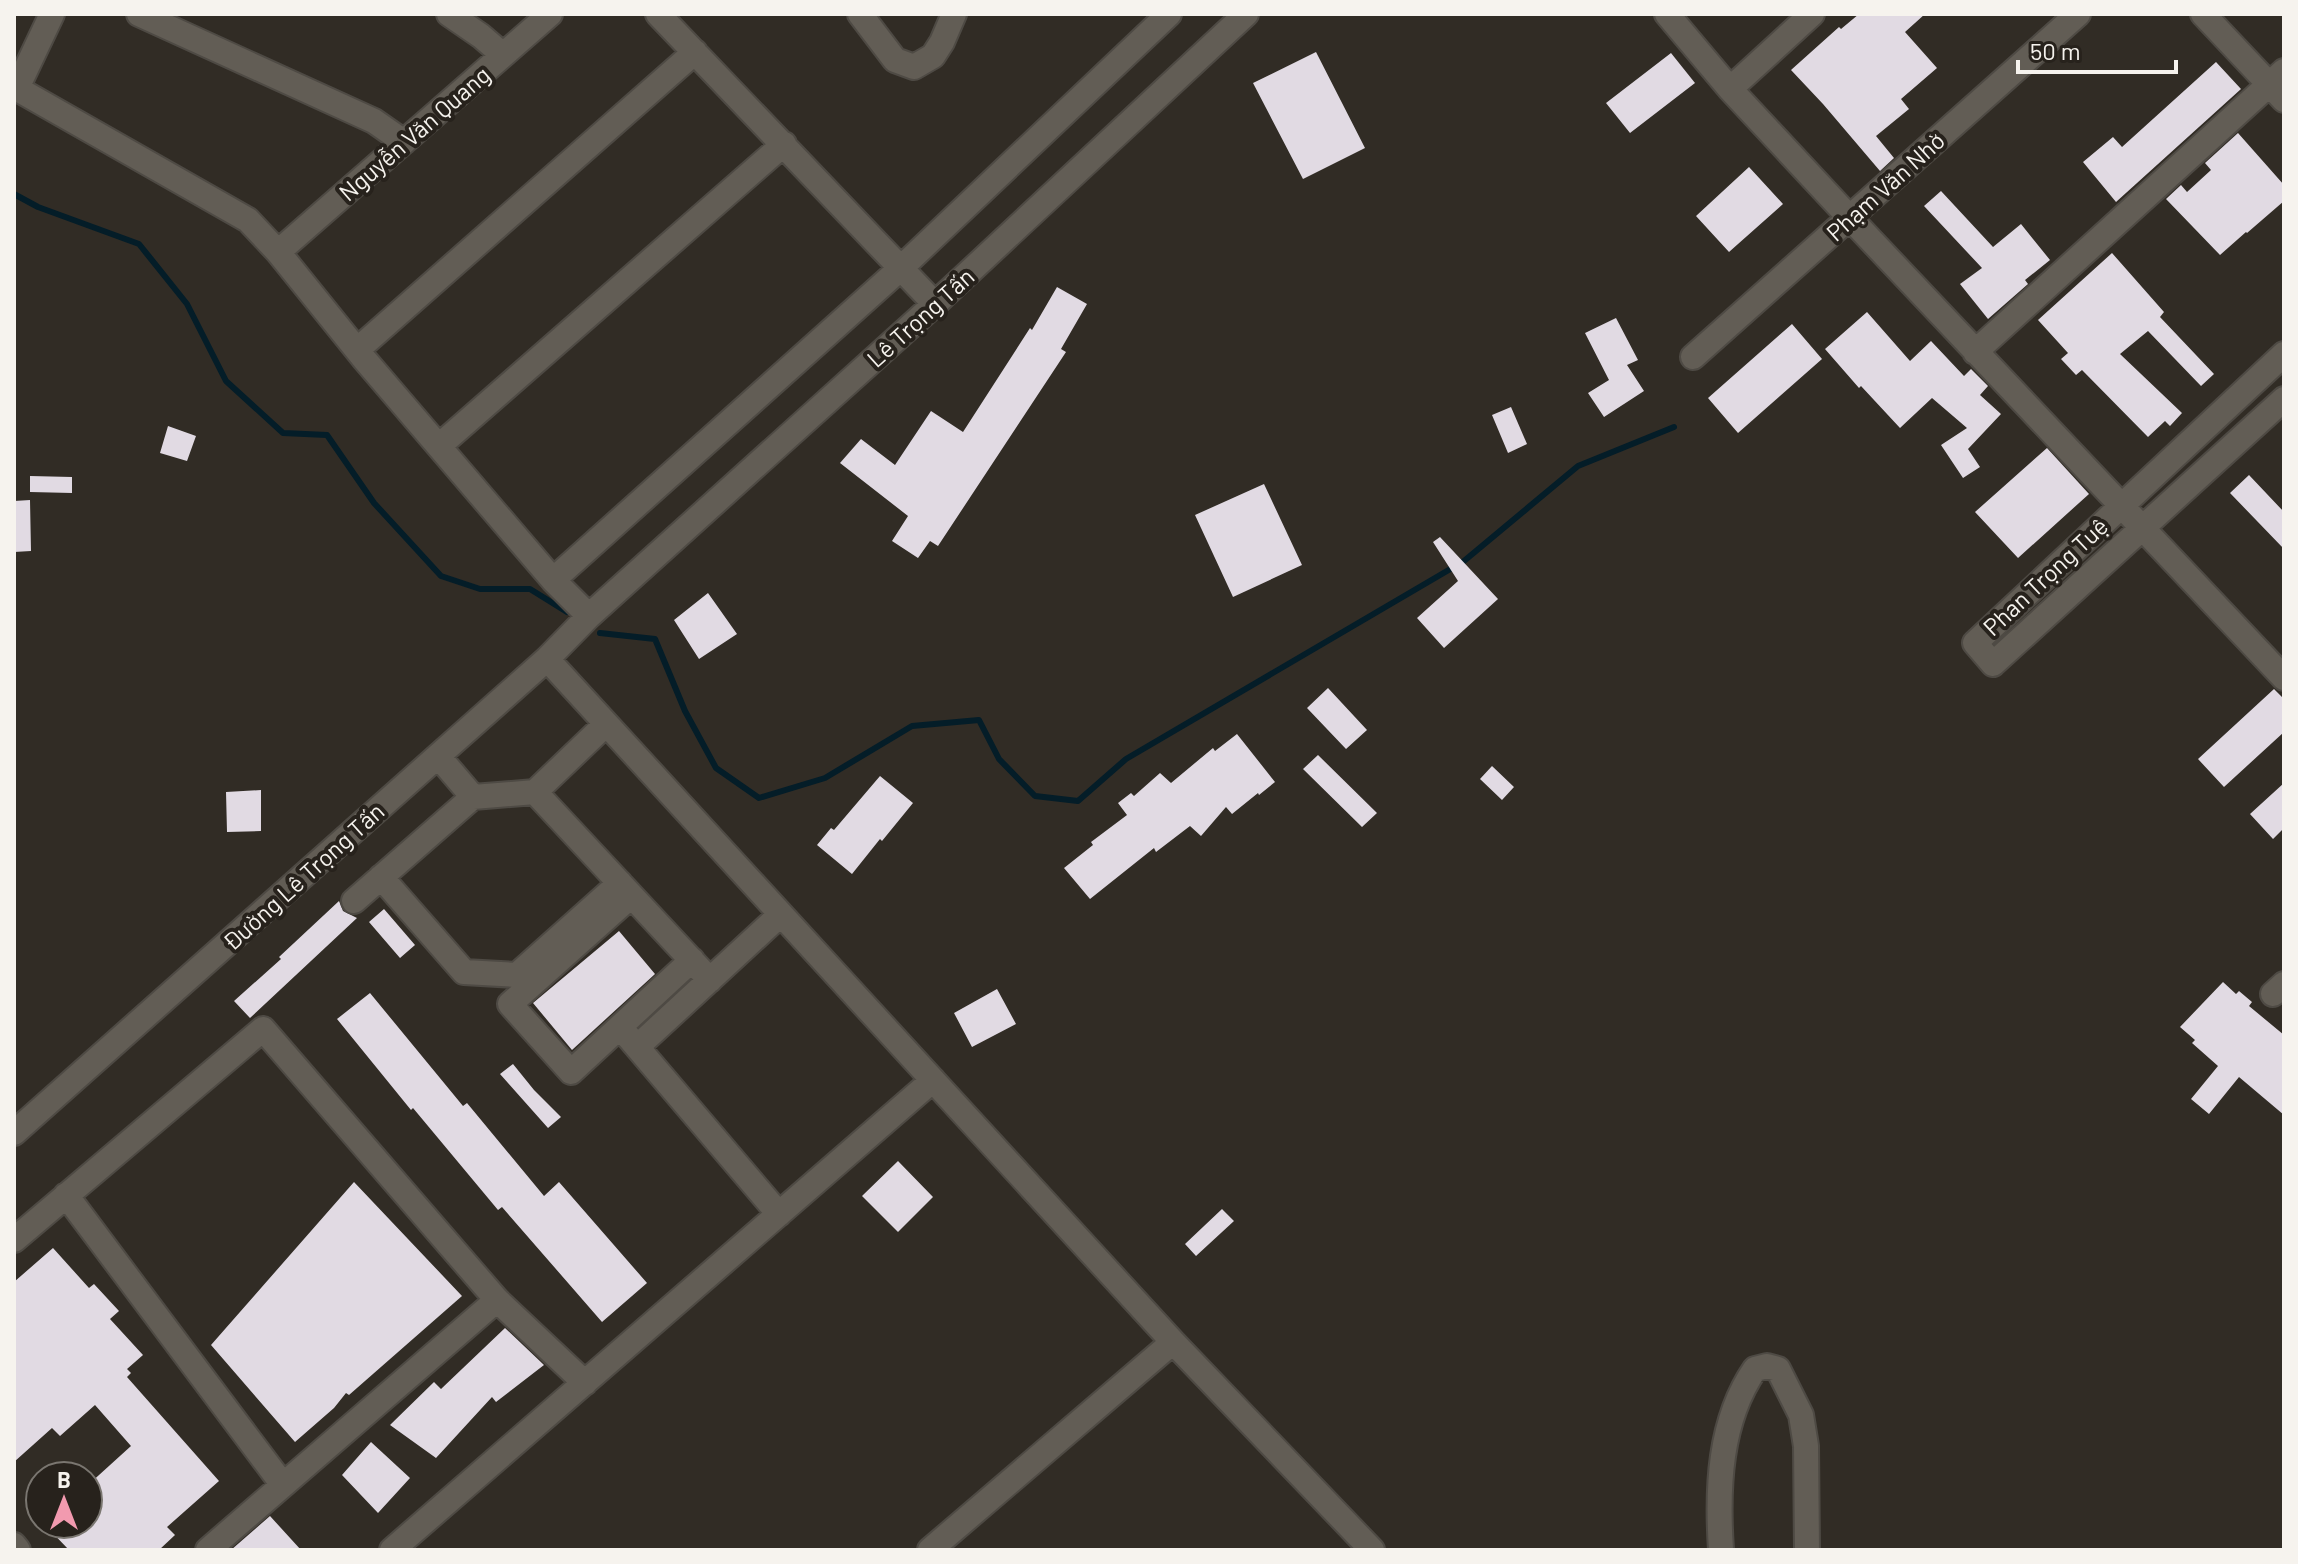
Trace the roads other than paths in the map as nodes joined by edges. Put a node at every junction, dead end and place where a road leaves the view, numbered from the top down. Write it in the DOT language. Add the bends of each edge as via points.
graph roads {
  1 [pos="52,14"];
  2 [pos="139,14"];
  3 [pos="449,14"];
  4 [pos="550,14"];
  5 [pos="658,14"];
  6 [pos="860,14"];
  7 [pos="954,14"];
  8 [pos="1169,14"];
  9 [pos="1246,14"];
  10 [pos="1667,14"];
  11 [pos="1812,14"];
  12 [pos="2078,14"];
  13 [pos="2203,14"];
  14 [pos="695,52"];
  15 [pos="503,55"];
  16 [pos="2279,85"];
  17 [pos="15,88"];
  18 [pos="1730,89"];
  19 [pos="404,142"];
  20 [pos="784,144"];
  21 [pos="1850,218"];
  22 [pos="278,252"];
  23 [pos="901,268"];
  24 [pos="935,304"];
  25 [pos="357,350"];
  26 [pos="1975,352"];
  27 [pos="2284,354"];
  28 [pos="1693,357"];
  29 [pos="2284,399"];
  30 [pos="439,446"];
  31 [pos="2120,505"];
  32 [pos="2142,528"];
  33 [pos="553,580"];
  34 [pos="589,616"];
  35 [pos="547,659"];
  36 [pos="2284,678"];
  37 [pos="606,724"];
  38 [pos="438,756"];
  39 [pos="535,792"];
  40 [pos="473,797"];
  41 [pos="381,877"];
  42 [pos="626,889"];
  43 [pos="354,901"];
  44 [pos="780,915"];
  45 [pos="692,960"];
  46 [pos="710,980"];
  47 [pos="620,1027"];
  48 [pos="637,1047"];
  49 [pos="933,1080"];
  50 [pos="14,1133"];
  51 [pos="66,1195"];
  52 [pos="779,1214"];
  53 [pos="14,1240"];
  54 [pos="497,1300"];
  55 [pos="1173,1342"];
  56 [pos="585,1383"];
  57 [pos="283,1485"];
  58 [pos="14,1545"];
  59 [pos="18,1550"];
  60 [pos="208,1550"];
  61 [pos="392,1550"];
  62 [pos="930,1550"];
  63 [pos="1372,1550"];
  64 [pos="1721,1550"];
  65 [pos="1807,1550"];
  1 -- 17 [label="street"];
  2 -- 19 [label="street" via="374,121"];
  3 -- 15 [label="street"];
  4 -- 15 [label="street, Nguyễn Văn Quang"];
  5 -- 14 [label="street"];
  6 -- 7 [label="street" via="895,60 914,67 933,56"];
  8 -- 23 [label="street, Lê Trọng Tấn"];
  9 -- 24 [label="street, Lê Trọng Tấn"];
  10 -- 18 [label="street"];
  11 -- 18 [label="street"];
  12 -- 21 [label="street, Phạm Văn Nhờ"];
  13 -- 16 [label="street"];
  14 -- 20 [label="street"];
  14 -- 25 [label="street"];
  15 -- 19 [label="street, Nguyễn Văn Quang"];
  16 -- 26 [label="street"];
  17 -- 22 [label="street" via="248,220"];
  18 -- 21 [label="street"];
  19 -- 22 [label="street, Nguyễn Văn Quang"];
  20 -- 23 [label="street"];
  20 -- 30 [label="street"];
  21 -- 26 [label="street"];
  21 -- 28 [label="street, Phạm Văn Nhờ"];
  22 -- 25 [label="street"];
  23 -- 24 [label="street"];
  23 -- 33 [label="street, Lê Trọng Tấn"];
  24 -- 34 [label="street, Lê Trọng Tấn"];
  25 -- 30 [label="street"];
  26 -- 31 [label="street"];
  27 -- 31 [label="street, Phan Trọng Tuệ"];
  29 -- 32 [label="street, Phan Trọng Tuệ"];
  30 -- 33 [label="street"];
  31 -- 32 [label="street"];
  31 -- 32 [label="street, Phan Trọng Tuệ" via="1975,643 1993,664"];
  32 -- 36 [label="street"];
  33 -- 34 [label="street"];
  34 -- 35 [label="street, Đường Lê Trọng Tấn"];
  35 -- 37 [label="street"];
  35 -- 38 [label="street, Đường Lê Trọng Tấn"];
  37 -- 39 [label="street"];
  37 -- 44 [label="street"];
  38 -- 40 [label="street"];
  38 -- 50 [label="street, Đường Lê Trọng Tấn"];
  39 -- 40 [label="street"];
  39 -- 42 [label="street"];
  40 -- 41 [label="street"];
  41 -- 42 [label="street" via="464,972 517,975"];
  41 -- 43 [label="street"];
  42 -- 45 [label="street"];
  42 -- 47 [label="street" via="510,1004 571,1072"];
  44 -- 46 [label="street"];
  44 -- 49 [label="street"];
  45 -- 46 [label="street"];
  45 -- 47 [label="street"];
  46 -- 48 [label="street"];
  47 -- 48 [label="street"];
  48 -- 52 [label="street"];
  49 -- 52 [label="street"];
  49 -- 55 [label="street"];
  51 -- 53 [label="street"];
  51 -- 54 [label="street" via="263,1029"];
  51 -- 57 [label="street"];
  52 -- 56 [label="street"];
  54 -- 56 [label="street"];
  54 -- 57 [label="street"];
  55 -- 62 [label="street"];
  55 -- 63 [label="street"];
  56 -- 61 [label="street"];
  57 -- 60 [label="street"];
  58 -- 59 [label="street"];
  64 -- 65 [label="street" via="1723,1450 1742,1391 1755,1369 1767,1366 1778,1369 1801,1415"];
}
